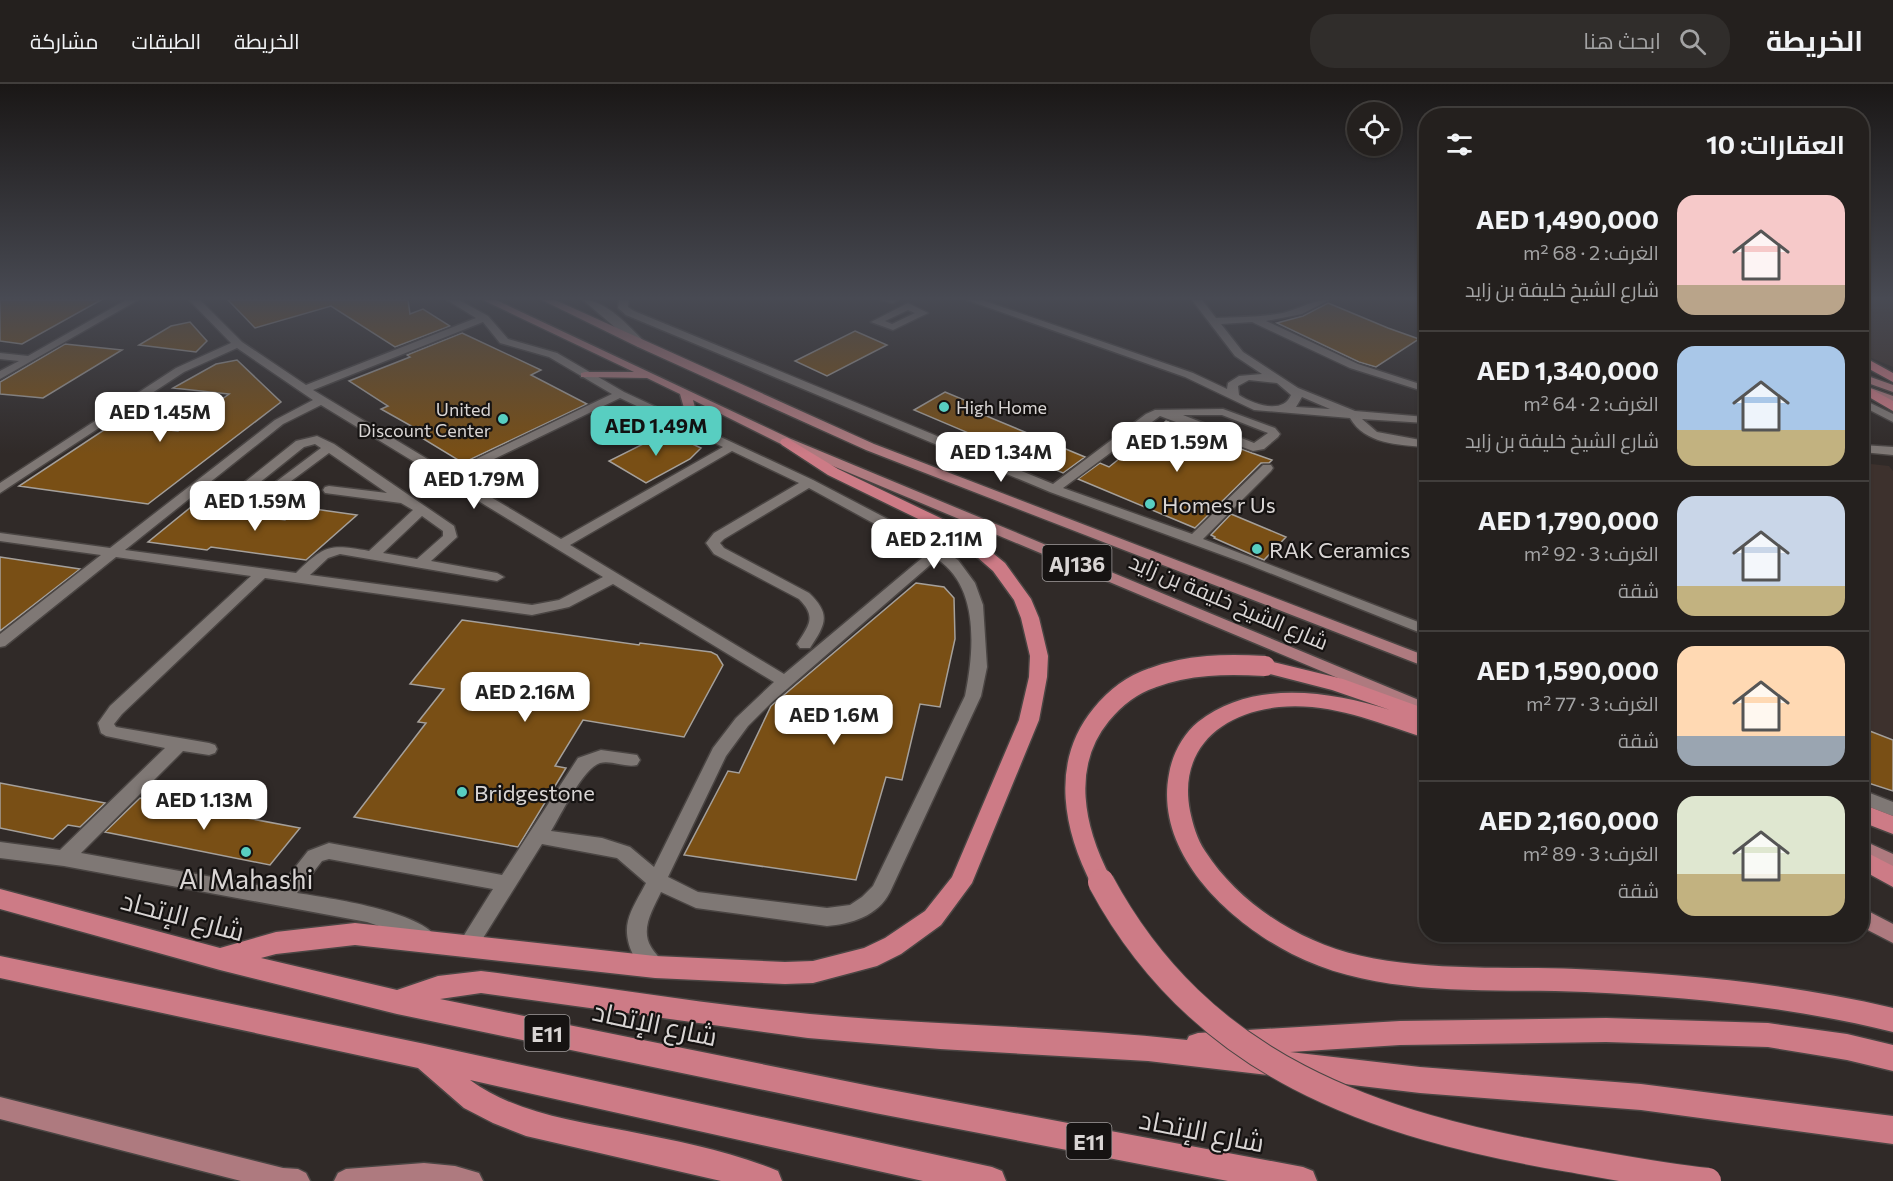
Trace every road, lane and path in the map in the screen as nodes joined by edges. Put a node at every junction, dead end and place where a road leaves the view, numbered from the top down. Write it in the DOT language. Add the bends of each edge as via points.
graph roads {
  1 [pos="44,351"];
  2 [pos="222,351"];
  3 [pos="249,351"];
  4 [pos="400,351"];
  5 [pos="543,351"];
  6 [pos="598,351"];
  7 [pos="656,351"];
  8 [pos="722,351"];
  9 [pos="1120,351"];
  10 [pos="1237,351"];
  11 [pos="1321,351"];
  12 [pos="1239,354"];
  13 [pos="0,356"];
  14 [pos="31,359"];
  15 [pos="1869,364"];
  16 [pos="585,375"];
  17 [pos="1189,375"];
  18 [pos="0,376"];
  19 [pos="652,376"];
  20 [pos="1893,378"];
  21 [pos="1243,379"];
  22 [pos="1869,380"];
  23 [pos="1281,381"];
  24 [pos="1419,387"];
  25 [pos="304,389"];
  26 [pos="1893,389"];
  27 [pos="1296,391"];
  28 [pos="1869,391"];
  29 [pos="1869,392"];
  30 [pos="686,393"];
  31 [pos="620,394"];
  32 [pos="1234,396"];
  33 [pos="321,400"];
  34 [pos="1893,400"];
  35 [pos="1869,406"];
  36 [pos="1893,407"];
  37 [pos="1280,409"];
  38 [pos="1170,414"];
  39 [pos="1354,415"];
  40 [pos="1893,419"];
  41 [pos="1419,420"];
  42 [pos="694,427"];
  43 [pos="787,442"];
  44 [pos="1419,443"];
  45 [pos="733,446"];
  46 [pos="330,447"];
  47 [pos="1869,449"];
  48 [pos="1893,451"];
  49 [pos="1267,468"];
  50 [pos="448,477"];
  51 [pos="809,483"];
  52 [pos="276,487"];
  53 [pos="0,489"];
  54 [pos="1054,489"];
  55 [pos="329,490"];
  56 [pos="406,500"];
  57 [pos="218,509"];
  58 [pos="421,510"];
  59 [pos="0,537"];
  60 [pos="1194,540"];
  61 [pos="561,545"];
  62 [pos="114,552"];
  63 [pos="937,552"];
  64 [pos="373,555"];
  65 [pos="420,564"];
  66 [pos="262,573"];
  67 [pos="497,577"];
  68 [pos="299,578"];
  69 [pos="612,578"];
  70 [pos="1419,627"];
  71 [pos="0,642"];
  72 [pos="805,644"];
  73 [pos="1419,659"];
  74 [pos="784,681"];
  75 [pos="1419,707"];
  76 [pos="1419,714"];
  77 [pos="1419,729"];
  78 [pos="180,742"];
  79 [pos="209,749"];
  80 [pos="631,760"];
  81 [pos="1869,800"];
  82 [pos="1893,809"];
  83 [pos="1869,816"];
  84 [pos="1893,825"];
  85 [pos="537,836"];
  86 [pos="0,850"];
  87 [pos="1869,851"];
  88 [pos="64,858"];
  89 [pos="1869,863"];
  90 [pos="1893,863"];
  91 [pos="1893,877"];
  92 [pos="657,881"];
  93 [pos="507,884"];
  94 [pos="282,898"];
  95 [pos="0,899"];
  96 [pos="1869,921"];
  97 [pos="1893,934"];
  98 [pos="433,943"];
  99 [pos="466,948"];
  100 [pos="220,958"];
  101 [pos="0,967"];
  102 [pos="655,967"];
  103 [pos="397,1002"];
  104 [pos="1893,1020"];
  105 [pos="1148,1048"];
  106 [pos="425,1057"];
  107 [pos="1893,1058"];
  108 [pos="0,1108"];
  109 [pos="1893,1130"];
  110 [pos="298,1181"];
  111 [pos="346,1181"];
  112 [pos="471,1181"];
  113 [pos="768,1181"];
  114 [pos="992,1181"];
  115 [pos="1303,1181"];
  116 [pos="1708,1181"];
  1 -- 14 [label="street"];
  2 -- 53 [label="street" via="180,370"];
  3 -- 25 [label="street"];
  4 -- 25 [label="street"];
  5 -- 16 [label="street"];
  6 -- 19 [label="main road, شارع الشيخ خليفة بن زايد / AJ136"];
  7 -- 73 [label="main road, شارع الشيخ خليفة بن زايد / AJ136" via="870,447"];
  8 -- 54 [label="street"];
  9 -- 17 [label="street"];
  10 -- 12 [label="street"];
  11 -- 24 [label="street"];
  12 -- 21 [label="street"];
  12 -- 23 [label="street"];
  13 -- 14 [label="street"];
  14 -- 18 [label="street"];
  15 -- 20 [label="highway"];
  16 -- 19 [label="main road"];
  16 -- 31 [label="street"];
  17 -- 21 [label="street"];
  17 -- 32 [label="street"];
  19 -- 30 [label="main road, شارع الشيخ خليفة بن زايد / AJ136"];
  21 -- 23 [label="street"];
  21 -- 32 [label="street" via="1231,389"];
  22 -- 26 [label="main road"];
  23 -- 27 [label="street"];
  25 -- 33 [label="street"];
  27 -- 37 [label="street" via="1295,402"];
  27 -- 39 [label="street"];
  28 -- 34 [label="main road"];
  29 -- 36 [label="highway"];
  30 -- 42 [label="main road"];
  30 -- 43 [label="main road, شارع الشيخ خليفة بن زايد / AJ136"];
  31 -- 42 [label="street"];
  31 -- 50 [label="street"];
  32 -- 37 [label="street" via="1257,408"];
  33 -- 50 [label="street"];
  33 -- 62 [label="street" via="279,422"];
  35 -- 40 [label="street"];
  37 -- 39 [label="street"];
  38 -- 38 [label="street" via="1253,447 1274,434 1223,412"];
  38 -- 54 [label="street" via="1154,413"];
  39 -- 41 [label="street"];
  39 -- 44 [label="street" via="1373,435"];
  42 -- 45 [label="street"];
  43 -- 75 [label="main road, شارع الشيخ خليفة بن زايد / AJ136"];
  43 -- 102 [label="highway" via="833,472 949,528 999,567 1022,599 1036,636 1039,667 1035,699 961,883 949,901 914,933 868,958 813,972"];
  45 -- 51 [label="street"];
  45 -- 61 [label="street"];
  46 -- 52 [label="street"];
  46 -- 56 [label="street"];
  46 -- 57 [label="street" via="317,440 300,444"];
  47 -- 48 [label="street"];
  49 -- 60 [label="street"];
  50 -- 61 [label="street"];
  51 -- 63 [label="street"];
  51 -- 72 [label="street" via="718,536 713,543 719,551 810,601 818,618"];
  54 -- 60 [label="street"];
  55 -- 56 [label="street"];
  56 -- 58 [label="street"];
  58 -- 64 [label="street"];
  58 -- 65 [label="street" via="450,533"];
  59 -- 62 [label="street"];
  60 -- 70 [label="street"];
  61 -- 69 [label="street"];
  62 -- 66 [label="street"];
  62 -- 71 [label="street"];
  63 -- 74 [label="street"];
  63 -- 92 [label="street" via="962,573 973,594 979,654 977,681 957,732 880,892 871,903 858,912 827,917 696,900"];
  64 -- 65 [label="street"];
  64 -- 68 [label="street" via="333,550 322,555"];
  65 -- 67 [label="street"];
  66 -- 68 [label="street"];
  66 -- 78 [label="street" via="106,723 112,732"];
  68 -- 69 [label="street" via="532,610 562,605"];
  69 -- 74 [label="street"];
  74 -- 92 [label="street" via="741,721 719,753"];
  76 -- 116 [label="highway, bridge" via="1336,684 1265,666 1218,665 1169,673 1146,680 1114,699 1082,745 1074,778 1075,803 1095,869 1126,926 1172,982 1237,1039 1293,1076 1353,1104 1420,1128 1492,1146"];
  77 -- 104 [label="highway" via="1315,700 1280,700 1245,707 1221,718 1199,732 1180,770 1179,818 1190,845 1212,878 1259,921 1304,948 1343,962 1434,975 1692,986 1837,1007"];
  78 -- 79 [label="street"];
  78 -- 88 [label="street"];
  80 -- 85 [label="street" via="601,756 584,763"];
  81 -- 82 [label="street"];
  83 -- 84 [label="highway"];
  85 -- 92 [label="street" via="613,848 632,858"];
  85 -- 93 [label="street"];
  86 -- 88 [label="street"];
  87 -- 90 [label="main road"];
  88 -- 94 [label="street"];
  89 -- 91 [label="highway"];
  92 -- 102 [label="street" via="643,906 636,933 641,953"];
  93 -- 94 [label="street" via="329,851 315,856"];
  93 -- 99 [label="street"];
  94 -- 98 [label="street" via="385,918"];
  95 -- 100 [label="highway, شارع الإتحاد / E11"];
  96 -- 97 [label="main road"];
  98 -- 99 [label="highway"];
  98 -- 100 [label="highway" via="380,936 329,936 276,943"];
  99 -- 102 [label="highway"];
  100 -- 103 [label="highway, شارع الإتحاد / E11"];
  101 -- 106 [label="highway, E11"];
  103 -- 105 [label="highway" via="443,985 481,982 808,1026"];
  103 -- 115 [label="highway, شارع الإتحاد / E11" via="875,1100"];
  105 -- 107 [label="highway" via="1400,1033 1617,1030 1768,1035"];
  105 -- 109 [label="highway" via="1420,1080 1641,1097"];
  106 -- 113 [label="highway" via="450,1082 506,1115"];
  106 -- 114 [label="highway, E11"];
  108 -- 110 [label="main road"];
  111 -- 112 [label="main road" via="419,1173"];
}
